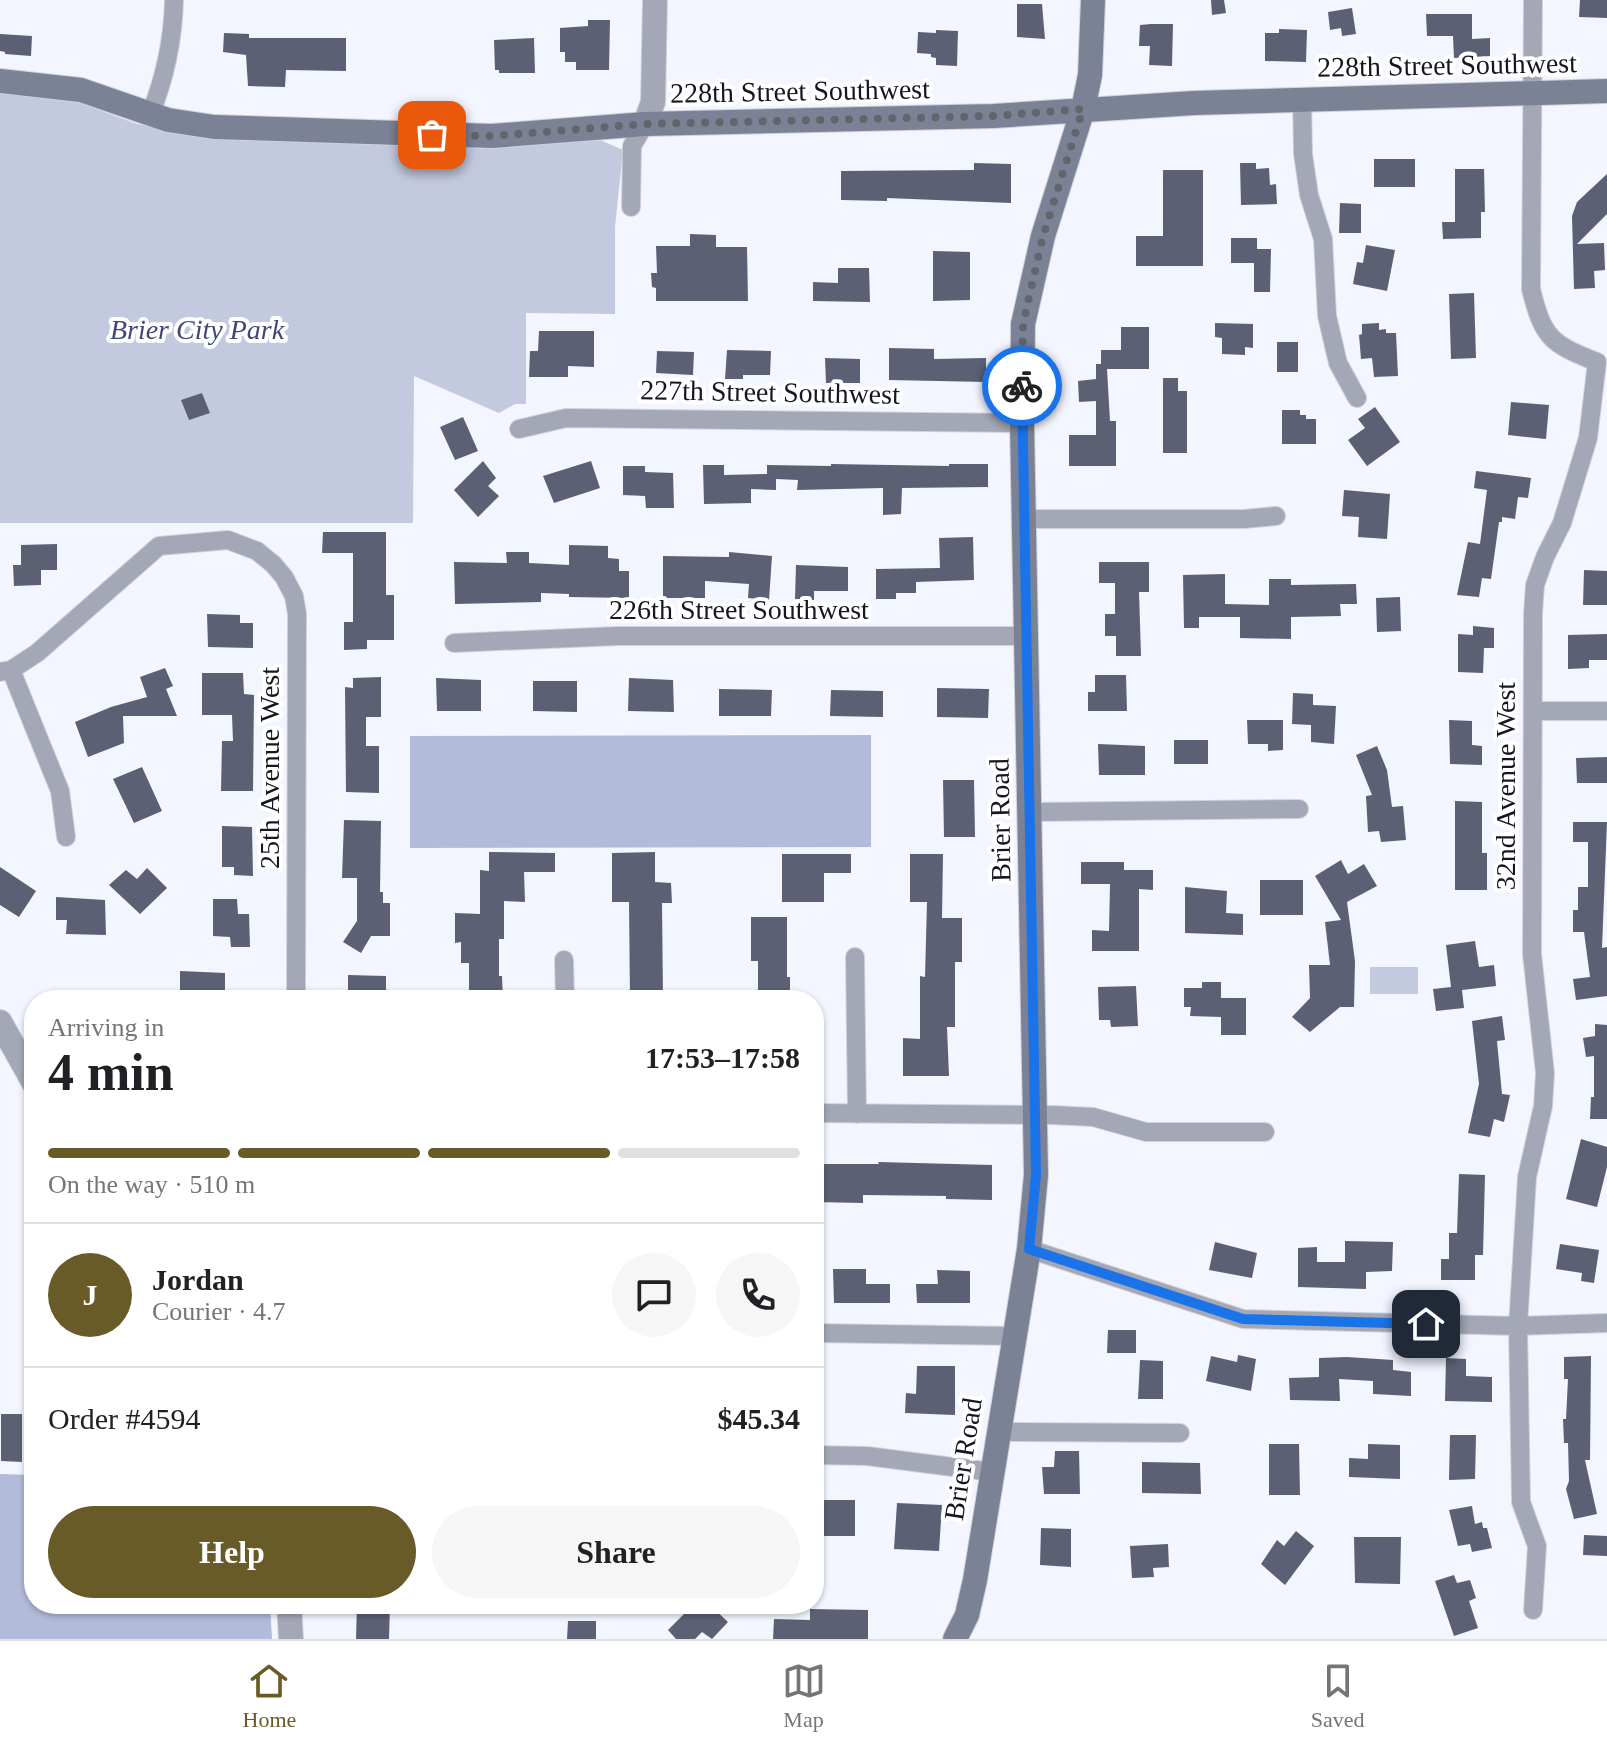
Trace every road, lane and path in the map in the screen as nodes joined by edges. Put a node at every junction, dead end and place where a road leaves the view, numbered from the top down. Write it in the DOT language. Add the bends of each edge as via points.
graph roads {
  1 [pos="174,0"];
  2 [pos="655,0"];
  3 [pos="1093,0"];
  4 [pos="1533,0"];
  5 [pos="0,81"];
  6 [pos="1607,91"];
  7 [pos="1532,93"];
  8 [pos="1302,99"];
  9 [pos="1083,109"];
  10 [pos="150,115"];
  11 [pos="645,124"];
  12 [pos="631,207"];
  13 [pos="1602,362"];
  14 [pos="1357,398"];
  15 [pos="1022,423"];
  16 [pos="519,429"];
  17 [pos="1276,516"];
  18 [pos="1025,519"];
  19 [pos="1025,636"];
  20 [pos="454,643"];
  21 [pos="5,671"];
  22 [pos="1534,711"];
  23 [pos="1607,711"];
  24 [pos="1299,809"];
  25 [pos="1031,812"];
  26 [pos="66,837"];
  27 [pos="855,957"];
  28 [pos="564,960"];
  29 [pos="296,990"];
  30 [pos="565,990"];
  31 [pos="0,1022"];
  32 [pos="24,1065"];
  33 [pos="824,1113"];
  34 [pos="857,1114"];
  35 [pos="1035,1114"];
  36 [pos="1265,1132"];
  37 [pos="1029,1249"];
  38 [pos="1607,1323"];
  39 [pos="1518,1326"];
  40 [pos="824,1333"];
  41 [pos="1013,1336"];
  42 [pos="998,1432"];
  43 [pos="1180,1433"];
  44 [pos="824,1455"];
  45 [pos="992,1472"];
  46 [pos="1533,1610"];
  47 [pos="290,1614"];
  48 [pos="291,1639"];
  49 [pos="955,1639"];
  1 -- 10 [label="street" via="165,73"];
  2 -- 11 [label="street" via="653,102"];
  3 -- 9 [label="main road, Brier Road"];
  4 -- 7 [label="street, 32nd Avenue West"];
  5 -- 10 [label="main road, 228th Street Southwest" via="81,90"];
  6 -- 7 [label="main road, 228th Street Southwest"];
  7 -- 8 [label="main road, 228th Street Southwest"];
  7 -- 13 [label="street, 32nd Avenue West" via="1531,289 1539,322 1562,348"];
  8 -- 9 [label="main road, 228th Street Southwest"];
  8 -- 14 [label="street" via="1303,154 1323,239 1327,316 1338,363"];
  9 -- 11 [label="main road, 228th Street Southwest"];
  9 -- 15 [label="main road, Brier Road" via="1043,236 1023,324"];
  10 -- 11 [label="main road, 228th Street Southwest" via="214,127 492,136"];
  11 -- 12 [label="street" via="632,146"];
  13 -- 22 [label="street, 32nd Avenue West" via="1588,438 1562,523 1535,585"];
  15 -- 16 [label="street, 227th Street Southwest" via="566,418"];
  15 -- 18 [label="main road, Brier Road"];
  17 -- 18 [label="street"];
  18 -- 19 [label="main road, Brier Road"];
  19 -- 20 [label="street, 226th Street Southwest" via="618,636"];
  19 -- 25 [label="main road, Brier Road"];
  21 -- 26 [label="street" via="60,791"];
  21 -- 29 [label="street, 25th Avenue West" via="37,653 159,546 228,540 273,564 294,596 297,614"];
  22 -- 23 [label="street"];
  22 -- 39 [label="street, 32nd Avenue West" via="1532,954 1545,1073 1527,1177"];
  24 -- 25 [label="street"];
  25 -- 35 [label="main road, Brier Road"];
  27 -- 34 [label="street"];
  28 -- 30 [label="street"];
  31 -- 32 [label="street"];
  33 -- 34 [label="street"];
  34 -- 35 [label="street"];
  35 -- 36 [label="street" via="1093,1117 1146,1132"];
  35 -- 37 [label="main road, Brier Road"];
  37 -- 39 [label="street" via="1243,1319"];
  37 -- 41 [label="main road, Brier Road"];
  38 -- 39 [label="street"];
  39 -- 46 [label="street, 32nd Avenue West" via="1521,1502 1537,1546"];
  40 -- 41 [label="street"];
  41 -- 42 [label="main road, Brier Road"];
  42 -- 43 [label="street"];
  42 -- 45 [label="main road, Brier Road"];
  44 -- 45 [label="street"];
  45 -- 49 [label="main road, Brier Road" via="971,1597"];
  47 -- 48 [label="street"];
}
